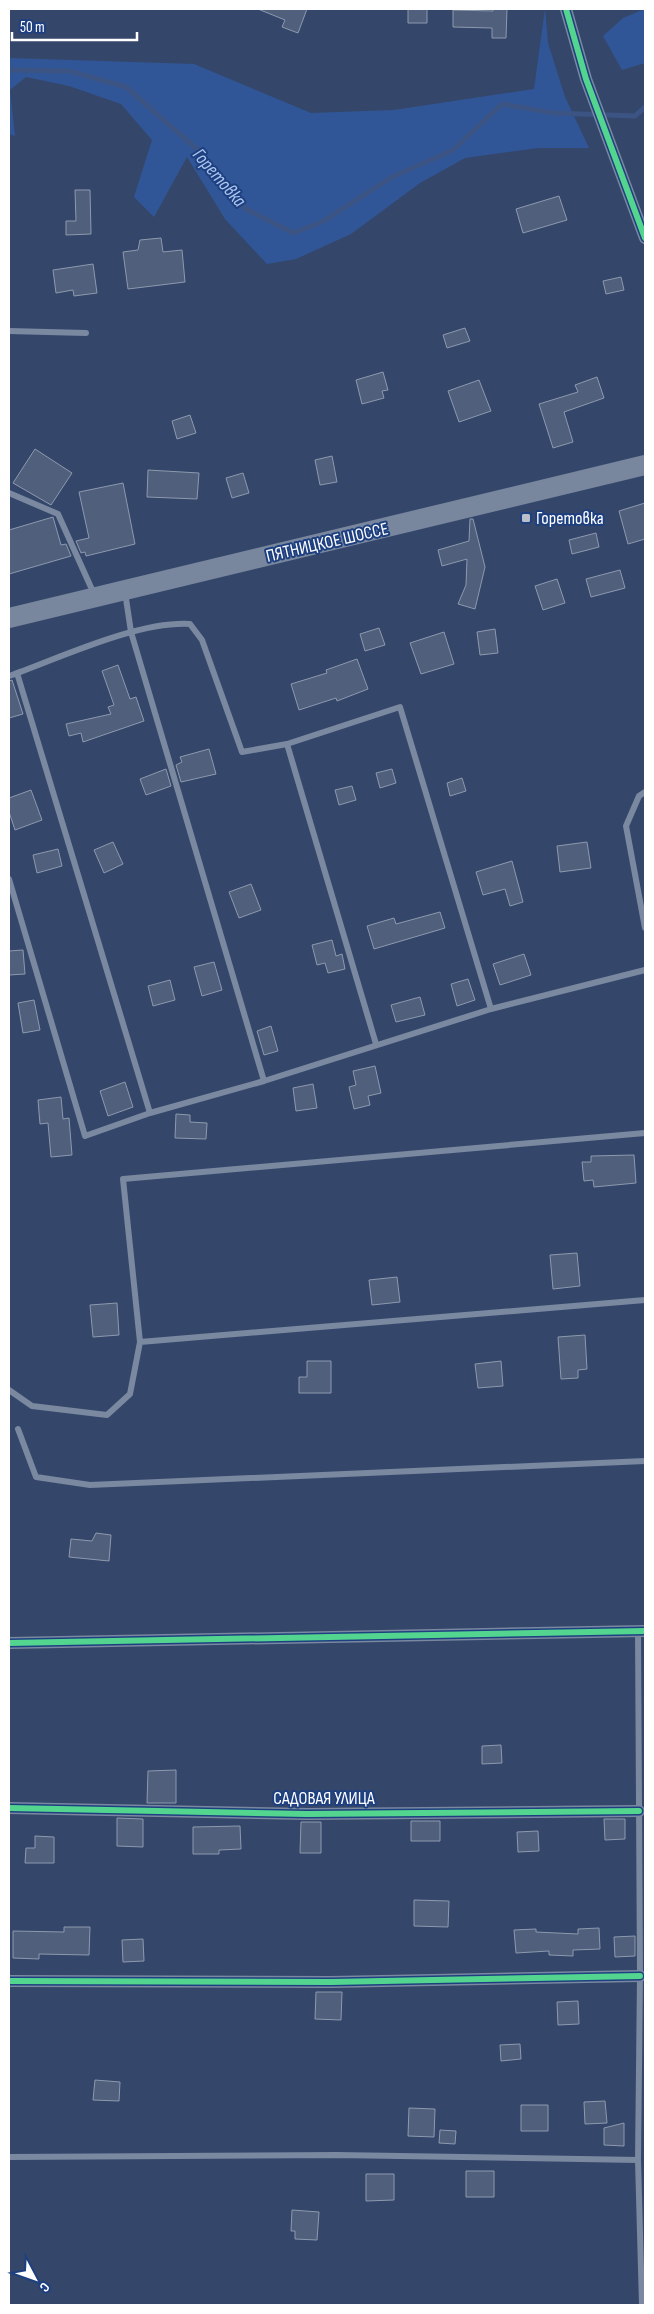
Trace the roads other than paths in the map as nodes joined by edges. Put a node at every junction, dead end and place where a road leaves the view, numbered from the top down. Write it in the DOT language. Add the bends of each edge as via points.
graph roads {
  1 [pos="566,9"];
  2 [pos="645,238"];
  3 [pos="9,331"];
  4 [pos="86,333"];
  5 [pos="645,465"];
  6 [pos="9,493"];
  7 [pos="125,589"];
  8 [pos="95,597"];
  9 [pos="9,618"];
  10 [pos="131,632"];
  11 [pos="17,673"];
  12 [pos="9,676"];
  13 [pos="287,744"];
  14 [pos="645,792"];
  15 [pos="9,880"];
  16 [pos="645,928"];
  17 [pos="645,970"];
  18 [pos="491,1009"];
  19 [pos="376,1044"];
  20 [pos="264,1081"];
  21 [pos="150,1113"];
  22 [pos="645,1133"];
  23 [pos="645,1300"];
  24 [pos="140,1342"];
  25 [pos="9,1390"];
  26 [pos="18,1429"];
  27 [pos="645,1461"];
  28 [pos="641,1631"];
  29 [pos="9,1643"];
  30 [pos="9,1808"];
  31 [pos="639,1811"];
  32 [pos="640,1976"];
  33 [pos="9,1981"];
  34 [pos="9,2157"];
  35 [pos="638,2160"];
  36 [pos="642,2305"];
  1 -- 2 [label="street" via="586,79"];
  3 -- 4 [label="lane"];
  5 -- 7 [label="main road, ПЯТНИЦКОЕ ШОССЕ"];
  6 -- 8 [label="lane" via="58,514"];
  7 -- 8 [label="main road, ПЯТНИЦКОЕ ШОССЕ"];
  7 -- 10 [label="lane"];
  8 -- 9 [label="main road, ПЯТНИЦКОЕ ШОССЕ"];
  10 -- 11 [label="lane"];
  10 -- 13 [label="lane" via="174,623 190,624 202,640 242,752"];
  10 -- 20 [label="lane"];
  11 -- 12 [label="lane"];
  11 -- 21 [label="lane"];
  13 -- 18 [label="lane" via="400,708"];
  13 -- 19 [label="lane"];
  14 -- 16 [label="lane" via="638,796 626,826"];
  15 -- 21 [label="lane" via="84,1136"];
  17 -- 18 [label="lane"];
  18 -- 19 [label="lane"];
  19 -- 20 [label="lane"];
  20 -- 21 [label="lane"];
  22 -- 24 [label="lane" via="123,1179"];
  23 -- 24 [label="lane"];
  24 -- 25 [label="lane" via="130,1394 108,1415 32,1406"];
  26 -- 27 [label="lane" via="36,1477 90,1485"];
  28 -- 29 [label="street"];
  28 -- 31 [label="lane"];
  30 -- 31 [label="street, САДОВАЯ УЛИЦА" via="307,1814"];
  31 -- 32 [label="lane"];
  32 -- 33 [label="street" via="331,1982"];
  32 -- 35 [label="lane"];
  34 -- 35 [label="lane" via="337,2155"];
  35 -- 36 [label="lane"];
}
